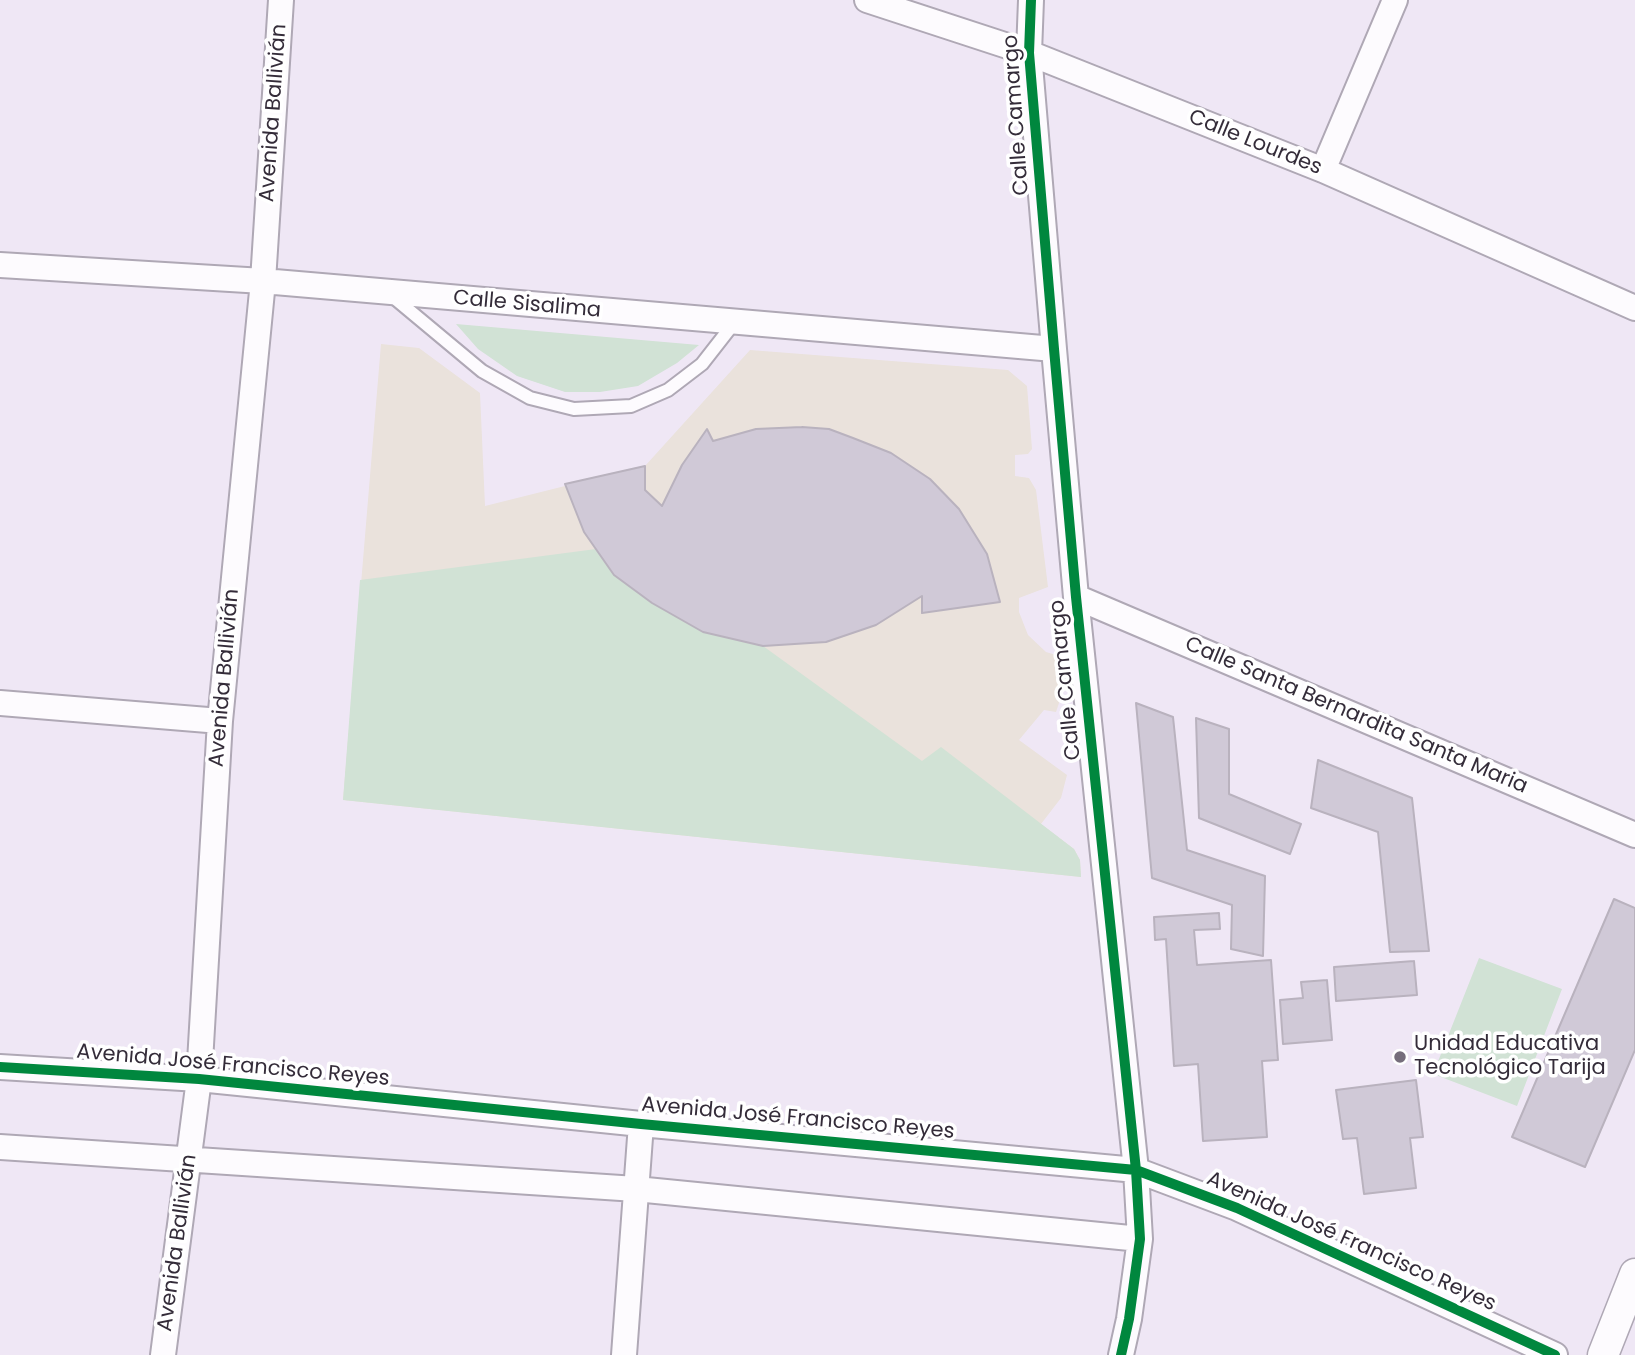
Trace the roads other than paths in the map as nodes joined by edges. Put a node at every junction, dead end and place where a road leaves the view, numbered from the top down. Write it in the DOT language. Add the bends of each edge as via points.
graph roads {
  1 [pos="281,0"];
  2 [pos="867,0"];
  3 [pos="1031,0"];
  4 [pos="1395,0"];
  5 [pos="1029,53"];
  6 [pos="1323,170"];
  7 [pos="0,265"];
  8 [pos="263,281"];
  9 [pos="386,292"];
  10 [pos="1635,309"];
  11 [pos="734,323"];
  12 [pos="1054,349"];
  13 [pos="1076,597"];
  14 [pos="0,703"];
  15 [pos="220,721"];
  16 [pos="1635,835"];
  17 [pos="0,1067"];
  18 [pos="199,1079"];
  19 [pos="641,1124"];
  20 [pos="0,1147"];
  21 [pos="190,1161"];
  22 [pos="1136,1170"];
  23 [pos="636,1189"];
  24 [pos="1140,1239"];
  25 [pos="1635,1274"];
  26 [pos="163,1355"];
  27 [pos="624,1355"];
  28 [pos="1121,1355"];
  29 [pos="1555,1355"];
  30 [pos="1603,1355"];
  1 -- 8 [label="street, Avenida Ballivián"];
  2 -- 5 [label="street, Calle Lourdes"];
  3 -- 5 [label="street, Calle Camargo"];
  4 -- 6 [label="street"];
  5 -- 6 [label="street, Calle Lourdes"];
  5 -- 12 [label="street, Calle Camargo"];
  6 -- 10 [label="street, Calle Lourdes"];
  7 -- 8 [label="street, Calle Sisalima"];
  8 -- 9 [label="street, Calle Sisalima"];
  8 -- 15 [label="street, Avenida Ballivián"];
  9 -- 11 [label="street, Calle Sisalima"];
  9 -- 11 [label="lane" via="482,371 530,398 573,409 631,407 668,390 702,364"];
  11 -- 12 [label="street, Calle Sisalima"];
  12 -- 13 [label="street, Calle Camargo"];
  13 -- 16 [label="street, Calle Santa Bernardita Santa Maria"];
  13 -- 22 [label="street, Calle Camargo"];
  14 -- 15 [label="street"];
  15 -- 18 [label="street, Avenida Ballivián"];
  17 -- 18 [label="street, Avenida José Francisco Reyes"];
  18 -- 19 [label="street, Avenida José Francisco Reyes"];
  18 -- 21 [label="street, Avenida Ballivián"];
  19 -- 22 [label="street, Avenida José Francisco Reyes"];
  19 -- 23 [label="street"];
  20 -- 21 [label="street"];
  21 -- 23 [label="street"];
  21 -- 26 [label="street, Avenida Ballivián"];
  22 -- 24 [label="street, Calle Camargo"];
  22 -- 29 [label="street, Avenida José Francisco Reyes" via="1237,1208"];
  23 -- 24 [label="street"];
  23 -- 27 [label="street"];
  24 -- 28 [label="street, Calle Camargo"];
  25 -- 30 [label="street"];
}
